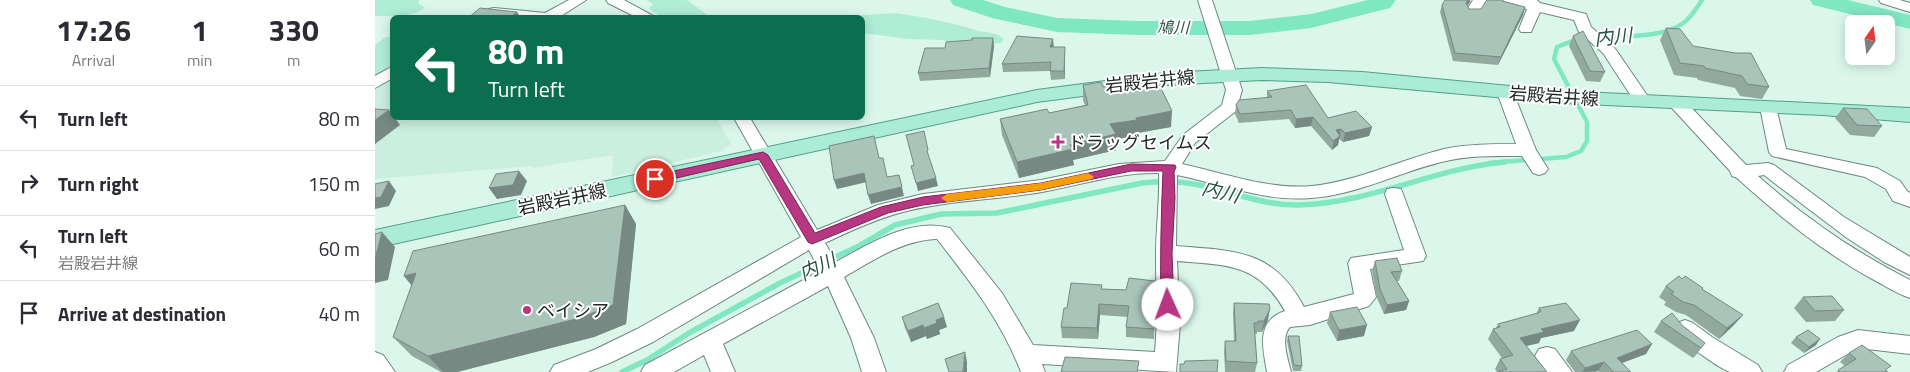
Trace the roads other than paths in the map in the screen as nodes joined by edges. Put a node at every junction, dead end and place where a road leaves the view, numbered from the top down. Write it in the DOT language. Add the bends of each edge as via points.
graph roads {
  1 [pos="505,0"];
  2 [pos="579,0"];
  3 [pos="613,0"];
  4 [pos="1507,0"];
  5 [pos="1887,0"];
  6 [pos="1533,4"];
  7 [pos="1207,5"];
  8 [pos="1910,8"];
  9 [pos="489,14"];
  10 [pos="504,15"];
  11 [pos="552,15"];
  12 [pos="642,15"];
  13 [pos="1526,29"];
  14 [pos="390,73"];
  15 [pos="1229,74"];
  16 [pos="375,83"];
  17 [pos="1505,92"];
  18 [pos="1643,101"];
  19 [pos="1677,103"];
  20 [pos="1768,107"];
  21 [pos="1906,118"];
  22 [pos="743,120"];
  23 [pos="1527,150"];
  24 [pos="1778,152"];
  25 [pos="763,155"];
  26 [pos="1539,169"];
  27 [pos="1768,169"];
  28 [pos="1739,172"];
  29 [pos="1169,175"];
  30 [pos="1394,194"];
  31 [pos="1910,200"];
  32 [pos="375,239"];
  33 [pos="812,239"];
  34 [pos="1166,253"];
  35 [pos="1852,257"];
  36 [pos="1910,267"];
  37 [pos="832,274"];
  38 [pos="1910,290"];
  39 [pos="1298,316"];
  40 [pos="1677,324"];
  41 [pos="710,341"];
  42 [pos="1910,345"];
  43 [pos="375,362"];
  44 [pos="1029,363"];
  45 [pos="1164,367"];
  46 [pos="383,372"];
  47 [pos="562,372"];
  48 [pos="653,372"];
  49 [pos="723,372"];
  50 [pos="874,372"];
  51 [pos="1279,372"];
  52 [pos="1751,372"];
  53 [pos="1796,372"];
  1 -- 9 [label="street"];
  2 -- 11 [label="street"];
  3 -- 12 [label="street"];
  4 -- 6 [label="street"];
  5 -- 8 [label="street"];
  6 -- 13 [label="street"];
  6 -- 18 [label="street" via="1581,17 1584,29 1609,50"];
  7 -- 15 [label="street"];
  9 -- 10 [label="street"];
  14 -- 16 [label="street"];
  15 -- 17 [label="main road, 岩殿岩井線" via="1326,76"];
  15 -- 25 [label="main road, 岩殿岩井線" via="1113,83 1037,96"];
  15 -- 29 [label="street" via="1234,90 1230,107 1179,150"];
  17 -- 18 [label="main road, 岩殿岩井線"];
  17 -- 23 [label="street"];
  18 -- 19 [label="main road, 岩殿岩井線"];
  19 -- 20 [label="main road, 岩殿岩井線"];
  19 -- 28 [label="street"];
  20 -- 21 [label="main road, 岩殿岩井線"];
  20 -- 24 [label="street"];
  22 -- 25 [label="street"];
  23 -- 26 [label="street"];
  23 -- 29 [label="street" via="1447,155 1312,192"];
  24 -- 27 [label="street"];
  24 -- 31 [label="street" via="1870,172 1893,185 1900,196"];
  25 -- 32 [label="main road, 岩殿岩井線"];
  25 -- 33 [label="street"];
  27 -- 28 [label="street"];
  27 -- 36 [label="street" via="1847,230"];
  28 -- 35 [label="street" via="1793,216"];
  29 -- 33 [label="street" via="1131,168 1041,186 923,201 886,210"];
  29 -- 34 [label="street"];
  30 -- 39 [label="street" via="1417,256 1358,263 1365,297 1310,316"];
  33 -- 37 [label="street"];
  33 -- 47 [label="street" via="633,342"];
  34 -- 39 [label="street" via="1257,267 1280,287"];
  34 -- 45 [label="street" via="1169,324"];
  35 -- 38 [label="street"];
  37 -- 41 [label="street"];
  37 -- 44 [label="street" via="903,238 932,231 943,233 989,292"];
  37 -- 50 [label="street" via="865,342"];
  39 -- 51 [label="street" via="1283,321 1276,329"];
  40 -- 52 [label="street"];
  41 -- 48 [label="street"];
  41 -- 49 [label="street"];
  42 -- 53 [label="street" via="1858,339"];
  43 -- 46 [label="street"];
  44 -- 45 [label="street"];
}
